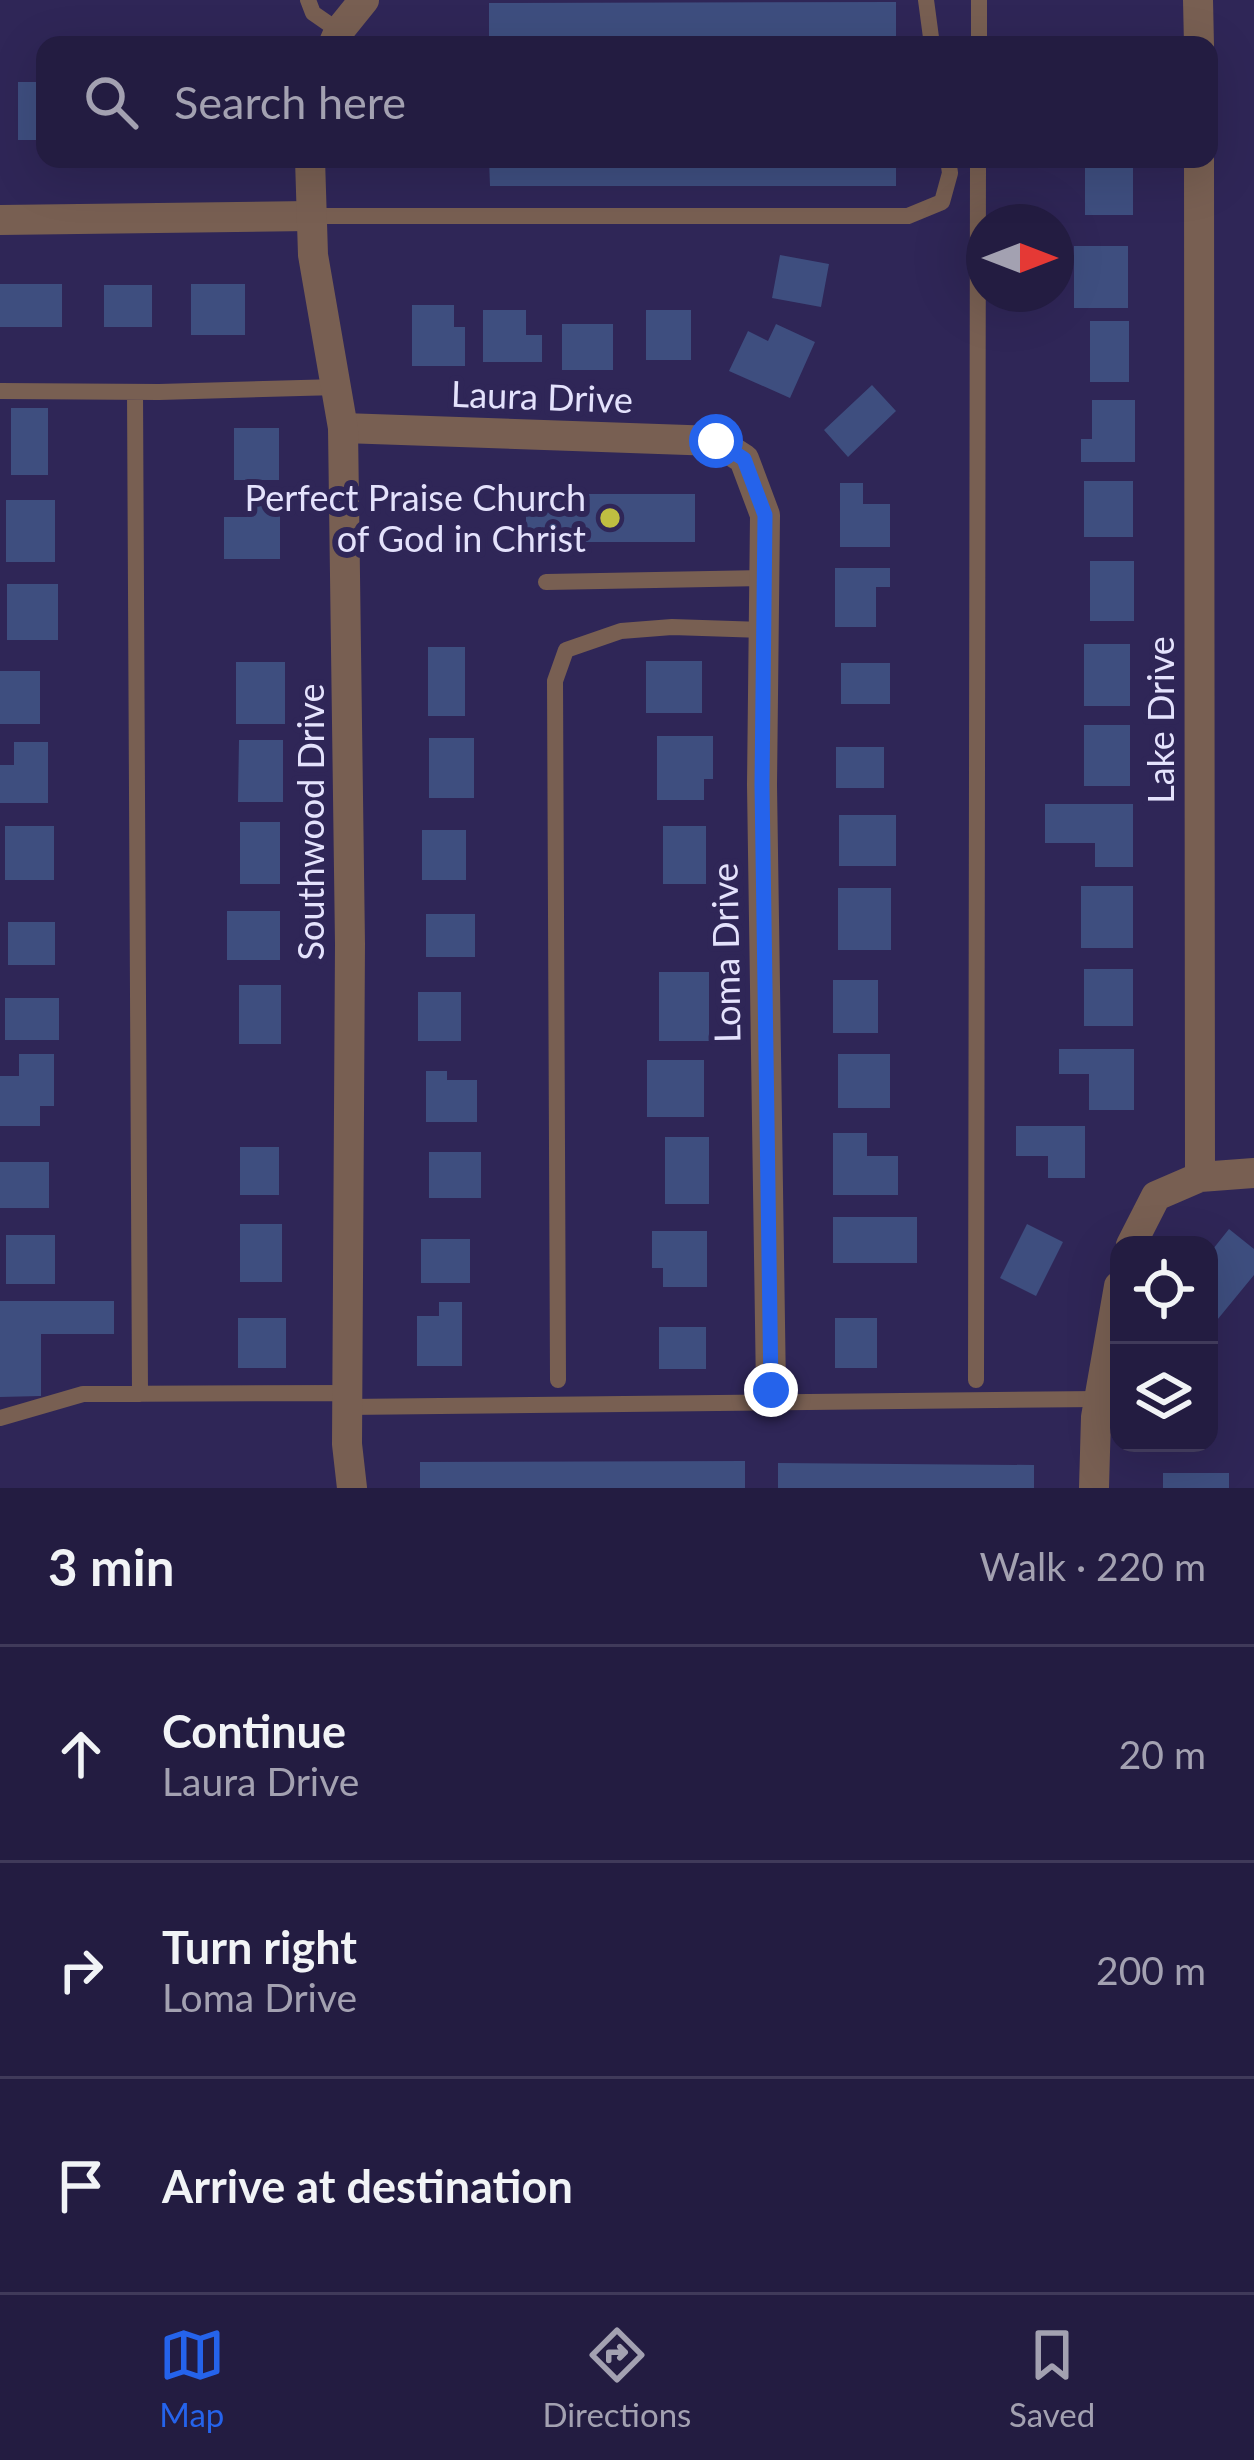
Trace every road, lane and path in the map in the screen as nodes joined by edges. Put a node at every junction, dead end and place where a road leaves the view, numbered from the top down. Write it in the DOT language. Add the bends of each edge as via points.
graph roads {
  1 [pos="308,0"];
  2 [pos="364,0"];
  3 [pos="926,0"];
  4 [pos="979,0"];
  5 [pos="1198,0"];
  6 [pos="334,36"];
  7 [pos="337,36"];
  8 [pos="931,36"];
  9 [pos="979,36"];
  10 [pos="1198,36"];
  11 [pos="310,168"];
  12 [pos="949,168"];
  13 [pos="978,168"];
  14 [pos="1199,168"];
  15 [pos="309,216"];
  16 [pos="0,220"];
  17 [pos="338,387"];
  18 [pos="0,391"];
  19 [pos="135,392"];
  20 [pos="344,428"];
  21 [pos="765,515"];
  22 [pos="764,578"];
  23 [pos="546,582"];
  24 [pos="763,630"];
  25 [pos="1254,1173"];
  26 [pos="1200,1177"];
  27 [pos="1136,1236"];
  28 [pos="1110,1334"];
  29 [pos="558,1380"];
  30 [pos="976,1380"];
  31 [pos="771,1390"];
  32 [pos="140,1394"];
  33 [pos="1098,1399"];
  34 [pos="348,1400"];
  35 [pos="0,1418"];
  36 [pos="352,1488"];
  37 [pos="1094,1488"];
  1 -- 6 [label="lane"];
  2 -- 7 [label="street"];
  3 -- 8 [label="lane"];
  4 -- 9 [label="lane"];
  5 -- 10 [label="street"];
  11 -- 15 [label="street, Southwood Drive"];
  12 -- 15 [label="lane" via="942,202 908,216"];
  13 -- 30 [label="lane"];
  14 -- 26 [label="street, Lake Drive"];
  15 -- 16 [label="street"];
  15 -- 17 [label="street, Southwood Drive"];
  17 -- 19 [label="lane"];
  17 -- 20 [label="street, Southwood Drive"];
  18 -- 19 [label="lane"];
  19 -- 32 [label="lane"];
  20 -- 21 [label="street, Laura Drive" via="716,441 744,459"];
  20 -- 34 [label="street, Southwood Drive"];
  21 -- 22 [label="street, Loma Drive"];
  22 -- 23 [label="lane"];
  22 -- 24 [label="street, Loma Drive"];
  24 -- 29 [label="lane" via="621,632 566,650 555,681"];
  24 -- 31 [label="street, Loma Drive"];
  25 -- 26 [label="street"];
  26 -- 27 [label="street" via="1156,1196"];
  28 -- 33 [label="street"];
  32 -- 34 [label="lane"];
  32 -- 35 [label="lane" via="83,1394"];
  33 -- 34 [label="lane"];
  33 -- 37 [label="street"];
  34 -- 36 [label="street, Southwood Drive"];
}
